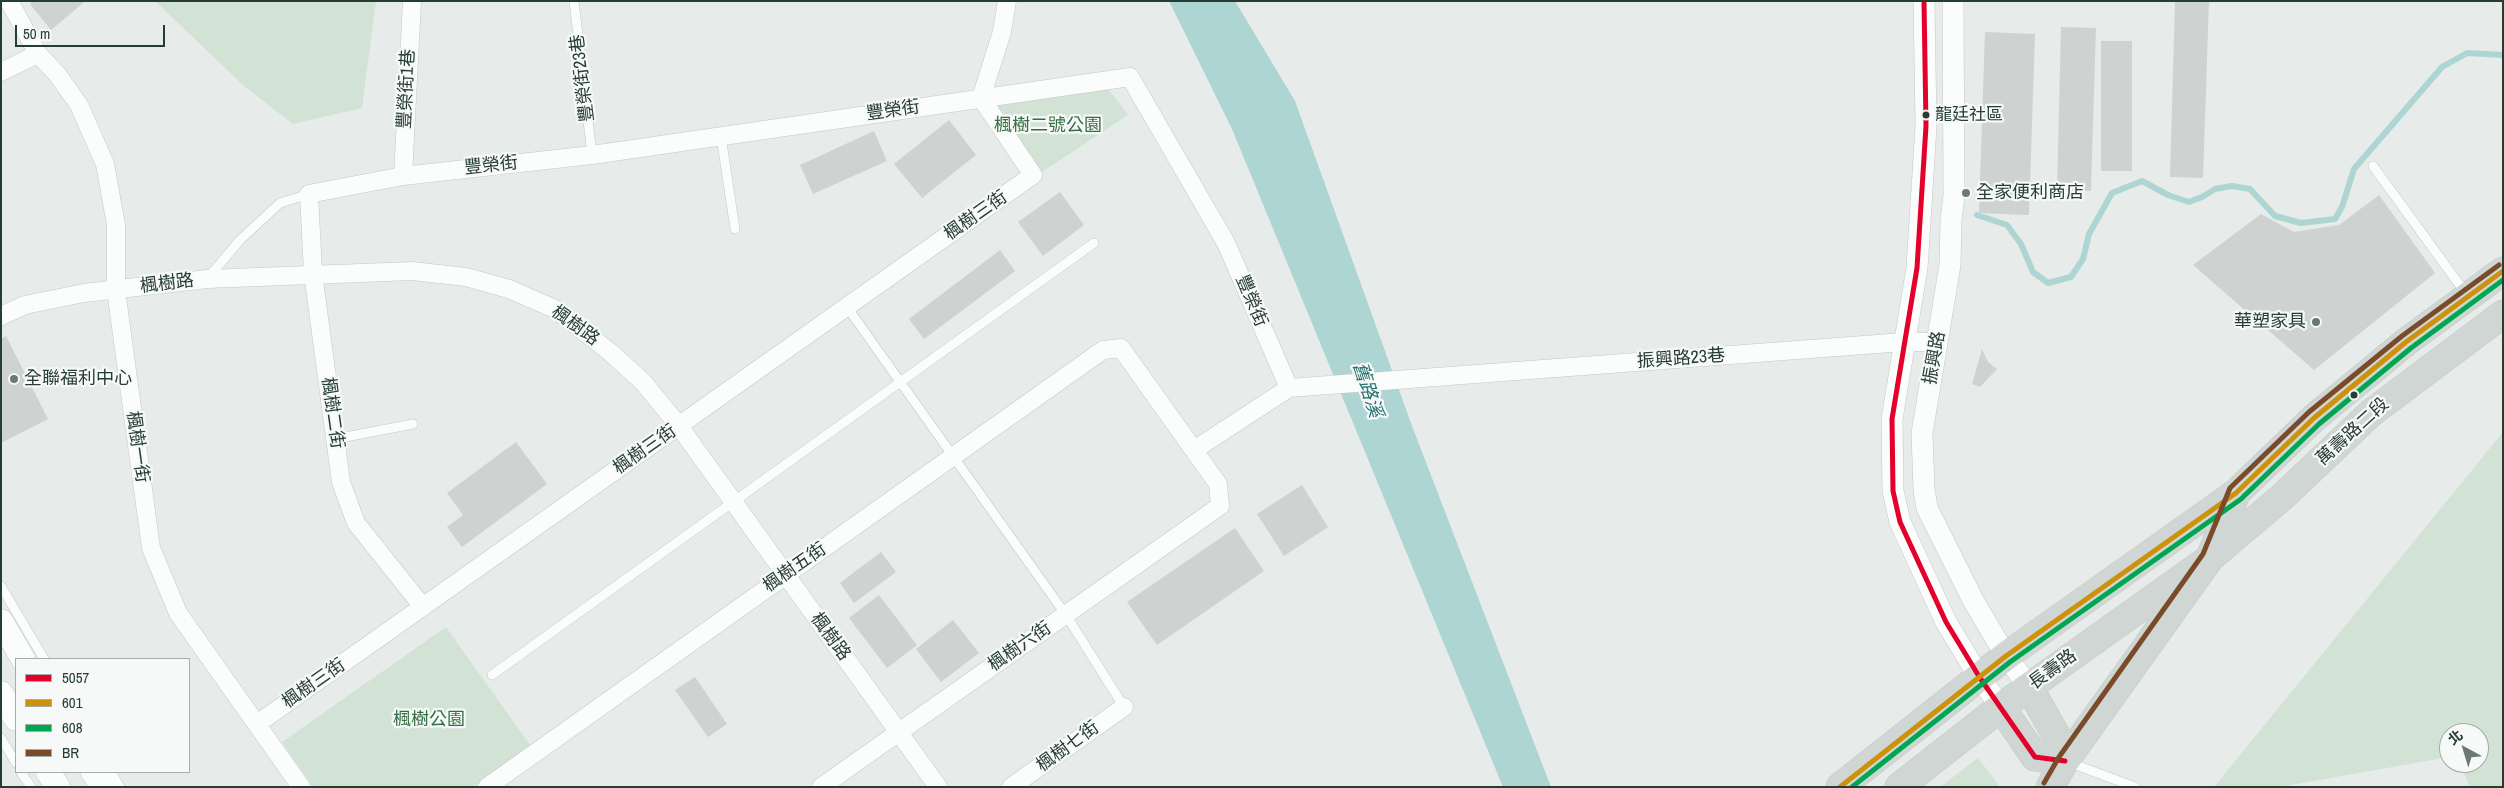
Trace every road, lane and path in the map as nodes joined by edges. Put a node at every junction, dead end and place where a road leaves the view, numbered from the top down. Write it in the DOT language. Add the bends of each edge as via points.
graph roads {
  1 [pos="9,1"];
  2 [pos="412,1"];
  3 [pos="574,1"];
  4 [pos="1007,1"];
  5 [pos="1924,1"];
  6 [pos="1953,1"];
  7 [pos="38,54"];
  8 [pos="1,72"];
  9 [pos="981,98"];
  10 [pos="721,136"];
  11 [pos="592,155"];
  12 [pos="2374,166"];
  13 [pos="403,176"];
  14 [pos="309,194"];
  15 [pos="735,229"];
  16 [pos="1094,243"];
  17 [pos="2503,271"];
  18 [pos="313,273"];
  19 [pos="207,279"];
  20 [pos="116,290"];
  21 [pos="2468,296"];
  22 [pos="847,307"];
  23 [pos="2503,314"];
  24 [pos="1,316"];
  25 [pos="1904,342"];
  26 [pos="1938,342"];
  27 [pos="901,384"];
  28 [pos="1289,388"];
  29 [pos="413,424"];
  30 [pos="679,426"];
  31 [pos="335,439"];
  32 [pos="1194,450"];
  33 [pos="952,457"];
  34 [pos="2236,494"];
  35 [pos="734,502"];
  36 [pos="2210,558"];
  37 [pos="786,574"];
  38 [pos="1,586"];
  39 [pos="423,607"];
  40 [pos="1066,615"];
  41 [pos="1,621"];
  42 [pos="2006,656"];
  43 [pos="23,658"];
  44 [pos="43,658"];
  45 [pos="492,675"];
  46 [pos="1980,678"];
  47 [pos="2029,688"];
  48 [pos="1,693"];
  49 [pos="1124,707"];
  50 [pos="2001,707"];
  51 [pos="15,718"];
  52 [pos="257,724"];
  53 [pos="899,732"];
  54 [pos="1,738"];
  55 [pos="15,761"];
  56 [pos="2065,761"];
  57 [pos="23,773"];
  58 [pos="49,773"];
  59 [pos="94,773"];
  60 [pos="112,773"];
  61 [pos="31,787"];
  62 [pos="58,787"];
  63 [pos="103,787"];
  64 [pos="120,787"];
  65 [pos="301,787"];
  66 [pos="487,787"];
  67 [pos="821,787"];
  68 [pos="938,787"];
  69 [pos="1012,787"];
  70 [pos="1840,787"];
  71 [pos="1899,787"];
  72 [pos="2050,787"];
  73 [pos="2135,787"];
  1 -- 7 [label="street, 楓樹一街"];
  2 -- 13 [label="street, 豐榮街1巷"];
  3 -- 11 [label="lane, 豐榮街23巷"];
  4 -- 9 [label="street" via="1002,32"];
  5 -- 25 [label="street, 振興路" via="1926,126 1918,268"];
  6 -- 26 [label="street, 振興路" via="1954,195 1950,265"];
  7 -- 8 [label="street"];
  7 -- 20 [label="street, 楓樹一街" via="79,105 105,164 116,225"];
  9 -- 10 [label="street, 豐榮街"];
  9 -- 22 [label="street, 楓樹三街" via="1033,175"];
  9 -- 28 [label="street, 豐榮街" via="1130,77 1226,242"];
  10 -- 11 [label="street, 豐榮街"];
  10 -- 15 [label="lane"];
  11 -- 13 [label="street, 豐榮街"];
  12 -- 21 [label="lane"];
  13 -- 14 [label="street, 豐榮街"];
  14 -- 18 [label="street, 楓樹二街"];
  14 -- 19 [label="lane" via="280,203 240,240"];
  16 -- 27 [label="lane"];
  17 -- 21 [label="main road, 萬壽路二段"];
  18 -- 19 [label="street, 楓樹路"];
  18 -- 30 [label="street, 楓樹路" via="412,271 466,277 509,289 555,309 610,352 643,382"];
  18 -- 31 [label="street, 楓樹二街"];
  19 -- 20 [label="street, 楓樹路"];
  20 -- 24 [label="street, 楓樹路" via="84,292 25,305"];
  20 -- 52 [label="street, 楓樹一街" via="151,548 178,613"];
  21 -- 34 [label="main road, 萬壽路二段" via="2314,418"];
  22 -- 27 [label="lane"];
  22 -- 30 [label="street, 楓樹三街"];
  23 -- 36 [label="main road, 萬壽路二段" via="2371,413 2281,498"];
  25 -- 26 [label="street, 振興路23巷"];
  25 -- 28 [label="street, 振興路23巷"];
  25 -- 46 [label="street, 振興路" via="1892,419 1893,491 1900,522 1946,622"];
  26 -- 42 [label="street, 振興路" via="1922,433 1927,508 1974,602"];
  27 -- 33 [label="lane"];
  27 -- 35 [label="lane"];
  28 -- 32 [label="street"];
  29 -- 31 [label="lane"];
  30 -- 35 [label="street, 楓樹路"];
  30 -- 39 [label="street, 楓樹三街"];
  31 -- 39 [label="street, 楓樹二街" via="341,482 356,523"];
  32 -- 33 [label="street, 楓樹五街" via="1121,348 1103,350"];
  32 -- 40 [label="street, 楓樹六街" via="1218,484 1220,506"];
  33 -- 37 [label="street, 楓樹五街"];
  33 -- 40 [label="lane"];
  34 -- 36 [label="main road, 萬壽路二段"];
  34 -- 42 [label="main road"];
  35 -- 37 [label="street, 楓樹路"];
  35 -- 45 [label="lane"];
  36 -- 47 [label="main road, 長壽路"];
  36 -- 56 [label="main road, 萬壽路二段"];
  37 -- 53 [label="street, 楓樹路"];
  37 -- 66 [label="street, 楓樹五街"];
  38 -- 44 [label="lane"];
  39 -- 52 [label="street, 楓樹三街"];
  40 -- 49 [label="lane"];
  40 -- 53 [label="street, 楓樹六街"];
  41 -- 43 [label="main road"];
  42 -- 46 [label="main road"];
  42 -- 47 [label="street, 振興路"];
  46 -- 50 [label="street, 振興路"];
  46 -- 70 [label="main road"];
  47 -- 50 [label="main road, 長壽路"];
  47 -- 56 [label="main road" via="2057,737"];
  48 -- 51 [label="main road"];
  49 -- 69 [label="street, 楓樹七街"];
  50 -- 56 [label="main road" via="2035,757"];
  50 -- 71 [label="main road, 長壽路"];
  52 -- 65 [label="street, 楓樹一街"];
  53 -- 67 [label="street, 楓樹六街"];
  53 -- 68 [label="street, 楓樹路"];
  54 -- 55 [label="lane"];
  56 -- 72 [label="main road, 萬壽路二段"];
  56 -- 73 [label="lane"];
  57 -- 61 [label="lane"];
  58 -- 62 [label="main road"];
  59 -- 63 [label="main road"];
  60 -- 64 [label="lane"];
}
